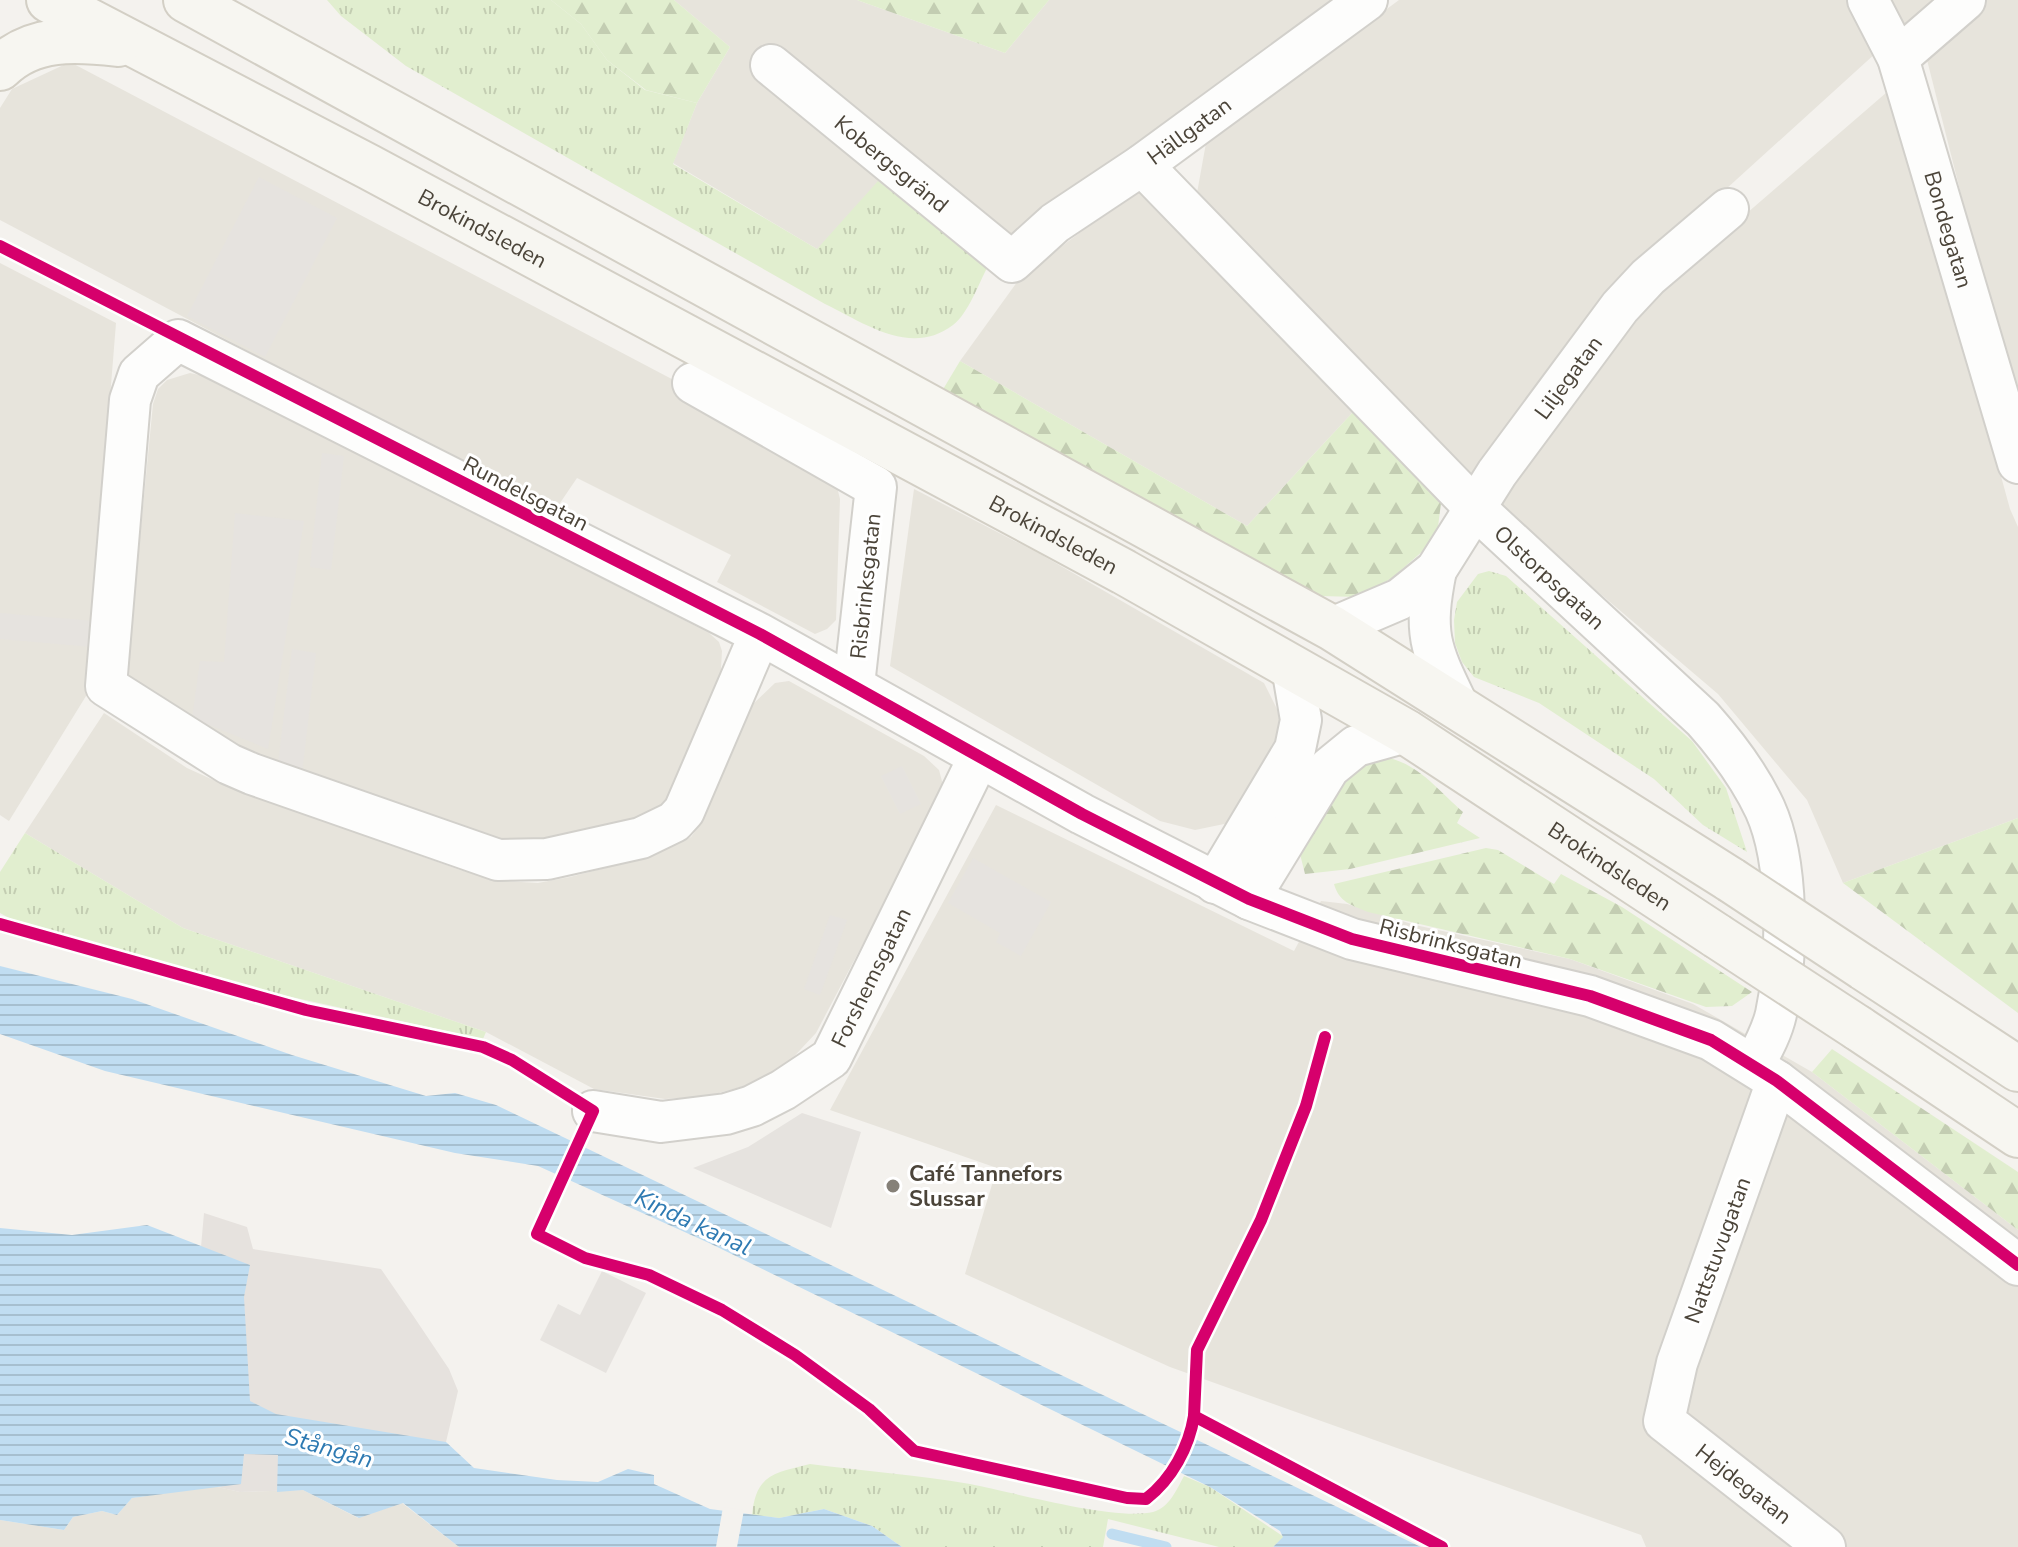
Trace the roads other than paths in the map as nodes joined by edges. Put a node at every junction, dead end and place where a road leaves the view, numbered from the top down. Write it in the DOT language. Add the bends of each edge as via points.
graph roads {
  1 [pos="49,0"];
  2 [pos="186,0"];
  3 [pos="1367,0"];
  4 [pos="1868,0"];
  5 [pos="1965,0"];
  6 [pos="131,45"];
  7 [pos="1898,58"];
  8 [pos="771,65"];
  9 [pos="0,68"];
  10 [pos="1142,165"];
  11 [pos="1728,209"];
  12 [pos="1012,262"];
  13 [pos="693,383"];
  14 [pos="2018,463"];
  15 [pos="1475,508"];
  16 [pos="1436,570"];
  17 [pos="1332,628"];
  18 [pos="760,634"];
  19 [pos="1292,667"];
  20 [pos="854,685"];
  21 [pos="1458,706"];
  22 [pos="1406,732"];
  23 [pos="979,757"];
  24 [pos="1232,891"];
  25 [pos="2018,1069"];
  26 [pos="1766,1073"];
  27 [pos="593,1111"];
  28 [pos="2018,1135"];
  29 [pos="2018,1265"];
  30 [pos="1664,1421"];
  31 [pos="1825,1547"];
  1 -- 6 [label="main road, Brokindsleden"];
  2 -- 17 [label="main road"];
  3 -- 10 [label="street, Hällgatan"];
  4 -- 7 [label="street, Bondegatan"];
  5 -- 7 [label="street"];
  6 -- 9 [label="main road" via="60,40 22,50"];
  6 -- 19 [label="main road, Brokindsleden" via="369,167"];
  7 -- 14 [label="street, Bondegatan"];
  8 -- 12 [label="street, Kobergsgränd"];
  10 -- 12 [label="street, Hällgatan" via="1055,223"];
  10 -- 15 [label="street, Olstorpsgatan"];
  11 -- 15 [label="street, Liljegatan" via="1620,307"];
  13 -- 20 [label="street, Risbrinksgatan" via="876,487"];
  15 -- 16 [label="street, Liljegatan"];
  15 -- 26 [label="street, Olstorpsgatan" via="1703,719 1736,756 1766,812 1780,868 1785,946"];
  16 -- 17 [label="street, Liljegatan" via="1400,599"];
  16 -- 21 [label="street, Liljegatan" via="1427,632 1431,652"];
  17 -- 21 [label="main road"];
  18 -- 18 [label="street, Rundelsgatan" via="684,811 641,838 547,859 498,860 252,774 106,686 130,400 139,374 178,340"];
  18 -- 20 [label="street, Rundelsgatan"];
  19 -- 22 [label="main road, Brokindsleden"];
  19 -- 24 [label="street" via="1301,720 1295,749"];
  20 -- 23 [label="street, Risbrinksgatan"];
  21 -- 25 [label="main road, bridge"];
  22 -- 24 [label="street" via="1356,746 1329,768"];
  22 -- 28 [label="main road, Brokindsleden, bridge"];
  23 -- 24 [label="street, Risbrinksgatan"];
  23 -- 27 [label="street, Forshemsgatan" via="831,1058 773,1095 726,1114 661,1122"];
  24 -- 26 [label="street, Risbrinksgatan" via="1352,939 1645,1014 1711,1040"];
  26 -- 29 [label="street, Risbrinksgatan"];
  26 -- 30 [label="street, Nattstuvugatan"];
  30 -- 31 [label="street, Hejdegatan"];
}
